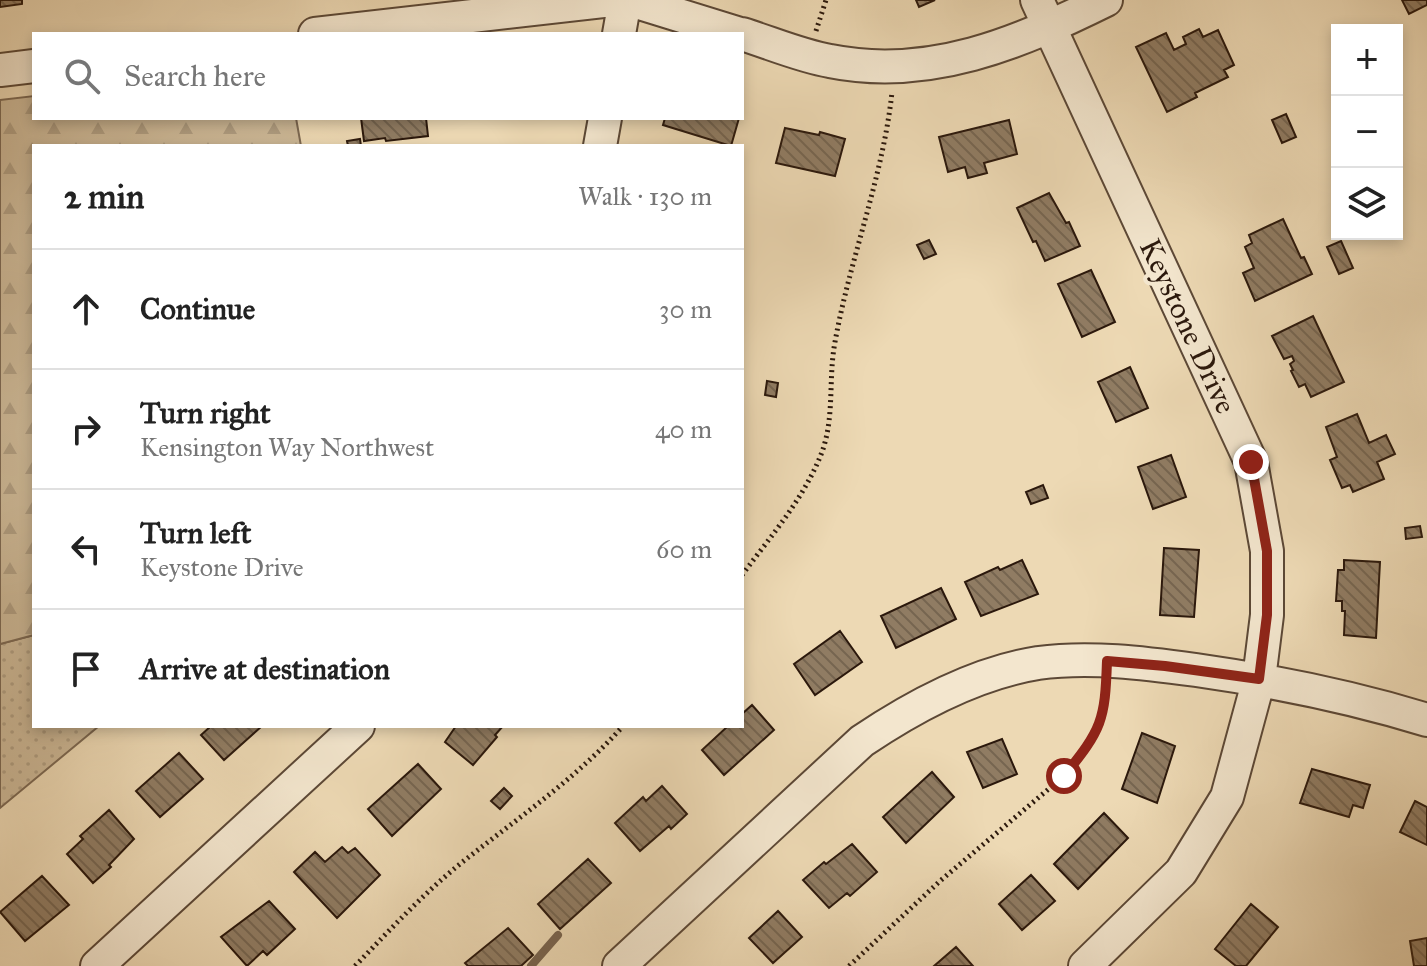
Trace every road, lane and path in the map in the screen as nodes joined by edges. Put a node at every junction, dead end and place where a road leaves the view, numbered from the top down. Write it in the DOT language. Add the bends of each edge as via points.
graph roads {
  1 [pos="612,0"];
  2 [pos="627,0"];
  3 [pos="1106,0"];
  4 [pos="1043,14"];
  5 [pos="332,32"];
  6 [pos="619,32"];
  7 [pos="734,32"];
  8 [pos="744,35"];
  9 [pos="32,66"];
  10 [pos="894,67"];
  11 [pos="0,70"];
  12 [pos="605,120"];
  13 [pos="600,144"];
  14 [pos="744,572"];
  15 [pos="1107,661"];
  16 [pos="1259,679"];
  17 [pos="1427,720"];
  18 [pos="356,728"];
  19 [pos="621,728"];
  20 [pos="97,966"];
  21 [pos="355,966"];
  22 [pos="619,966"];
  23 [pos="849,966"];
  24 [pos="1085,966"];
  1 -- 5 [label="street"];
  2 -- 6 [label="street"];
  2 -- 7 [label="street"];
  3 -- 4 [label="street"];
  4 -- 10 [label="street" via="998,49"];
  4 -- 16 [label="street, Keystone Drive" via="1251,462 1267,551"];
  8 -- 10 [label="street" via="829,61"];
  9 -- 11 [label="street"];
  10 -- 14 [label="path" via="882,153 834,344 823,449 804,488"];
  12 -- 13 [label="street"];
  15 -- 16 [label="street"];
  15 -- 22 [label="street" via="1036,664 993,675 894,720 862,741"];
  15 -- 23 [label="path" via="1101,723 1064,776"];
  16 -- 17 [label="street"];
  16 -- 24 [label="street, Keystone Drive" via="1227,797 1181,872"];
  18 -- 20 [label="street"];
  19 -- 21 [label="path" via="556,789 413,905"];
}
